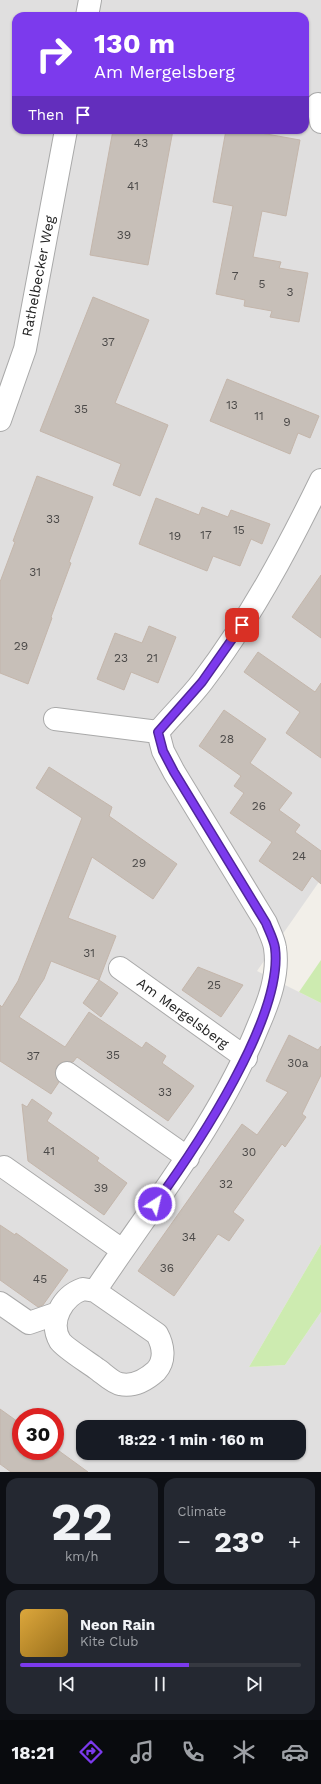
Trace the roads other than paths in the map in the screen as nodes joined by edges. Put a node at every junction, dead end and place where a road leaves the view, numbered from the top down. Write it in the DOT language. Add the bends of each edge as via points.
graph roads {
  1 [pos="90,0"];
  2 [pos="88,12"];
  3 [pos="65,134"];
  4 [pos="0,420"];
  5 [pos="321,480"];
  6 [pos="55,719"];
  7 [pos="158,732"];
  8 [pos="120,968"];
  9 [pos="246,1058"];
  10 [pos="67,1073"];
  11 [pos="188,1158"];
  12 [pos="4,1167"];
  13 [pos="122,1250"];
  14 [pos="95,1291"];
  15 [pos="0,1303"];
  16 [pos="58,1313"];
  1 -- 2 [label="street"];
  3 -- 4 [label="street, Rathelbecker Weg" via="24,349"];
  5 -- 7 [label="street" via="250,613 202,682"];
  6 -- 7 [label="street"];
  7 -- 9 [label="street, Am Mergelsberg" via="163,751 174,772 266,923 276,948 270,997"];
  8 -- 9 [label="street, Am Mergelsberg"];
  9 -- 11 [label="street, Am Mergelsberg"];
  10 -- 11 [label="street"];
  11 -- 13 [label="street, Am Mergelsberg"];
  12 -- 13 [label="street"];
  13 -- 14 [label="street, Am Mergelsberg"];
  14 -- 16 [label="street" via="83,1289 73,1293 64,1301"];
  14 -- 16 [label="street" via="157,1334 163,1345 163,1356 157,1369 146,1379 135,1384 119,1384 76,1354 61,1342 56,1330"];
  15 -- 16 [label="street" via="29,1323"];
}
